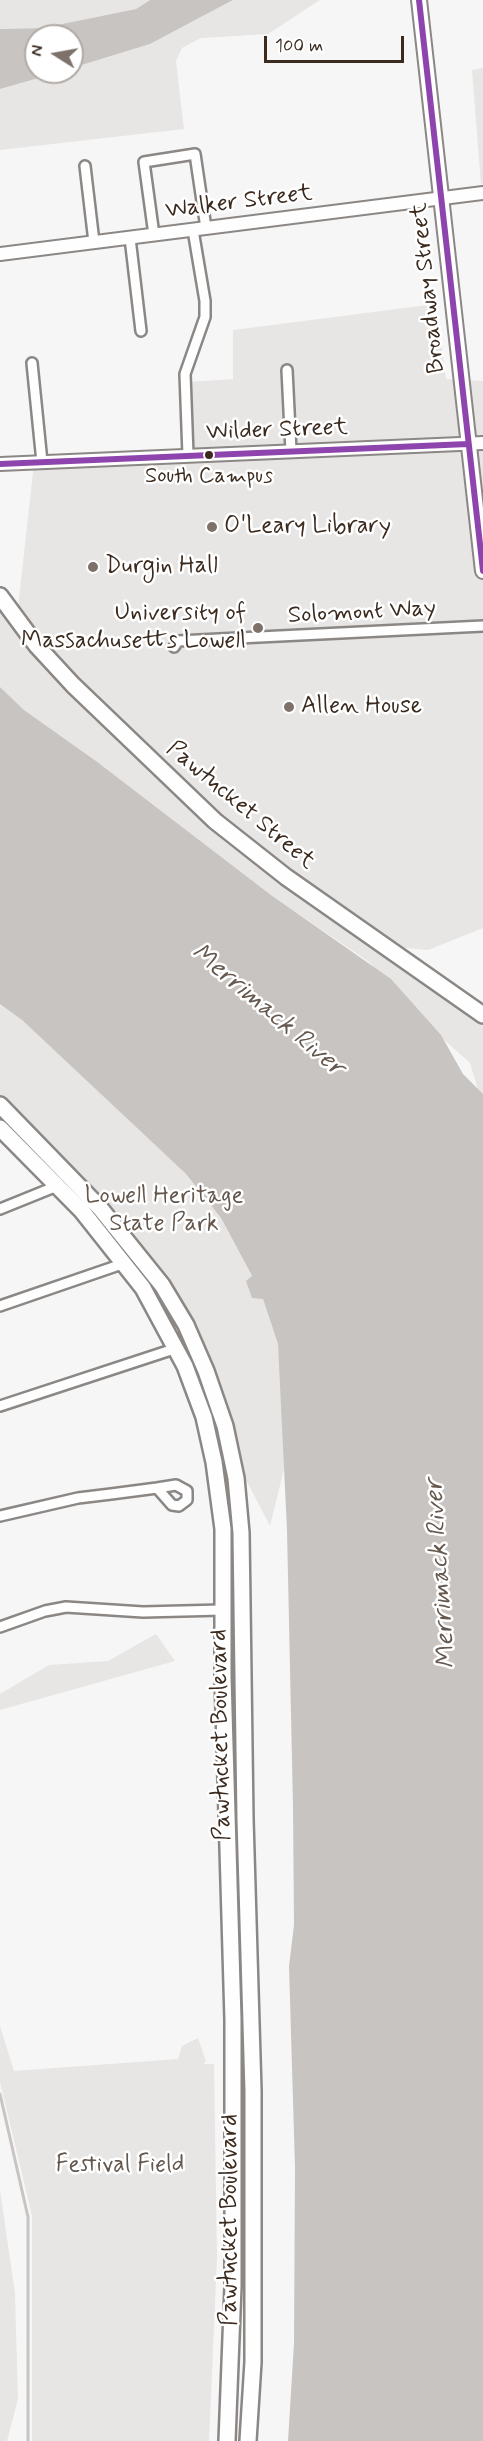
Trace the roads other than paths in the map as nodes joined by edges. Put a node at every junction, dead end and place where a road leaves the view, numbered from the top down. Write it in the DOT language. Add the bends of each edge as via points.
graph roads {
  1 [pos="419,0"];
  2 [pos="85,166"];
  3 [pos="483,193"];
  4 [pos="442,198"];
  5 [pos="200,229"];
  6 [pos="154,235"];
  7 [pos="130,238"];
  8 [pos="94,242"];
  9 [pos="0,254"];
  10 [pos="141,331"];
  11 [pos="32,363"];
  12 [pos="287,370"];
  13 [pos="483,443"];
  14 [pos="468,444"];
  15 [pos="291,451"];
  16 [pos="188,455"];
  17 [pos="42,462"];
  18 [pos="0,464"];
  19 [pos="483,571"];
  20 [pos="0,596"];
  21 [pos="483,626"];
  22 [pos="174,646"];
  23 [pos="483,1015"];
  24 [pos="0,1105"];
  25 [pos="0,1128"];
  26 [pos="57,1186"];
  27 [pos="0,1209"];
  28 [pos="125,1263"];
  29 [pos="0,1306"];
  30 [pos="177,1348"];
  31 [pos="0,1406"];
  32 [pos="157,1488"];
  33 [pos="0,1516"];
  34 [pos="222,1610"];
  35 [pos="0,1627"];
  36 [pos="227,2441"];
  37 [pos="248,2441"];
  1 -- 4 [label="main road, Broadway Street"];
  2 -- 8 [label="street"];
  3 -- 4 [label="street, Walker Street"];
  4 -- 5 [label="street, Walker Street"];
  4 -- 14 [label="main road, Broadway Street"];
  5 -- 6 [label="street, Walker Street"];
  5 -- 6 [label="street" via="195,154 144,162"];
  5 -- 16 [label="street" via="205,317 185,374"];
  6 -- 7 [label="street, Walker Street"];
  7 -- 8 [label="street, Walker Street"];
  7 -- 10 [label="street"];
  8 -- 9 [label="street, Walker Street"];
  11 -- 17 [label="street"];
  12 -- 15 [label="street"];
  13 -- 14 [label="street, Wilder Street"];
  14 -- 15 [label="street, Wilder Street"];
  14 -- 19 [label="main road, Broadway Street"];
  15 -- 16 [label="street, Wilder Street"];
  16 -- 17 [label="street, Wilder Street"];
  17 -- 18 [label="street, Wilder Street"];
  20 -- 23 [label="main road, Pawtucket Street" via="37,646 73,685 214,820 286,877"];
  21 -- 22 [label="street, Solomont Way" via="178,641"];
  24 -- 37 [label="main road, Pawtucket Boulevard" via="100,1208 162,1285 186,1325 206,1371 225,1426 236,1479 241,1533 254,2091 253,2362"];
  25 -- 26 [label="main road, Pawtucket Boulevard"];
  26 -- 27 [label="street"];
  26 -- 28 [label="main road, Pawtucket Boulevard"];
  28 -- 29 [label="street"];
  28 -- 30 [label="main road, Pawtucket Boulevard"];
  30 -- 31 [label="street"];
  30 -- 34 [label="main road, Pawtucket Boulevard" via="204,1417 214,1462 223,1529"];
  32 -- 33 [label="street" via="78,1498"];
  34 -- 35 [label="street" via="143,1612 66,1608"];
  34 -- 36 [label="main road, Pawtucket Boulevard" via="234,2106"];
}
